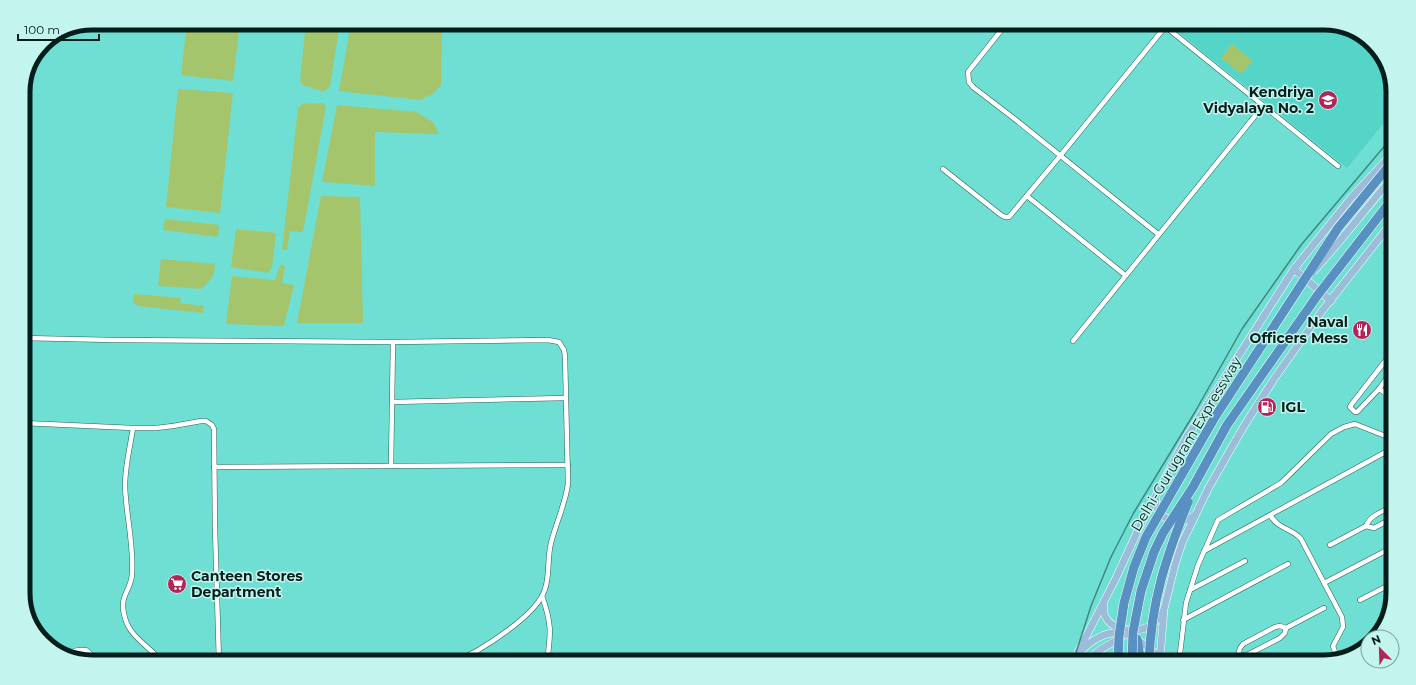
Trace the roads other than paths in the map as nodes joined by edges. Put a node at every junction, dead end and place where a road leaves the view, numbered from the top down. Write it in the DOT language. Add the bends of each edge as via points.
graph roads {
  1 [pos="1001,30"];
  2 [pos="1163,30"];
  3 [pos="1169,30"];
  4 [pos="1263,106"];
  5 [pos="1060,156"];
  6 [pos="1386,160"];
  7 [pos="1338,166"];
  8 [pos="944,169"];
  9 [pos="1386,170"];
  10 [pos="1386,185"];
  11 [pos="1027,196"];
  12 [pos="1386,207"];
  13 [pos="1386,230"];
  14 [pos="1158,234"];
  15 [pos="1294,269"];
  16 [pos="1125,275"];
  17 [pos="1296,292"];
  18 [pos="1331,301"];
  19 [pos="30,338"];
  20 [pos="1073,341"];
  21 [pos="392,342"];
  22 [pos="1386,360"];
  23 [pos="1386,378"];
  24 [pos="1378,389"];
  25 [pos="1386,394"];
  26 [pos="566,398"];
  27 [pos="392,402"];
  28 [pos="1353,411"];
  29 [pos="30,423"];
  30 [pos="1355,424"];
  31 [pos="133,428"];
  32 [pos="1386,436"];
  33 [pos="1386,452"];
  34 [pos="568,465"];
  35 [pos="391,466"];
  36 [pos="214,467"];
  37 [pos="1193,487"];
  38 [pos="1157,493"];
  39 [pos="1386,510"];
  40 [pos="1196,514"];
  41 [pos="1270,515"];
  42 [pos="1386,522"];
  43 [pos="1366,526"];
  44 [pos="1330,545"];
  45 [pos="1204,551"];
  46 [pos="1386,551"];
  47 [pos="1245,561"];
  48 [pos="1288,564"];
  49 [pos="1324,583"];
  50 [pos="1386,586"];
  51 [pos="1190,590"];
  52 [pos="542,596"];
  53 [pos="1105,598"];
  54 [pos="1360,600"];
  55 [pos="1324,608"];
  56 [pos="1164,609"];
  57 [pos="1183,620"];
  58 [pos="1286,628"];
  59 [pos="1126,634"];
  60 [pos="1137,639"];
  61 [pos="72,652"];
  62 [pos="1335,654"];
  63 [pos="92,655"];
  64 [pos="155,655"];
  65 [pos="219,655"];
  66 [pos="469,655"];
  67 [pos="548,655"];
  68 [pos="1077,655"];
  69 [pos="1078,655"];
  70 [pos="1093,655"];
  71 [pos="1117,655"];
  72 [pos="1132,655"];
  73 [pos="1140,655"];
  74 [pos="1150,655"];
  75 [pos="1156,655"];
  76 [pos="1160,655"];
  77 [pos="1180,655"];
  78 [pos="1238,655"];
  1 -- 5 [label="street" via="968,72 969,82"];
  2 -- 5 [label="street"];
  3 -- 4 [label="street"];
  4 -- 7 [label="street"];
  4 -- 14 [label="street"];
  5 -- 11 [label="street"];
  5 -- 14 [label="street"];
  6 -- 15 [label="main road" via="1351,198"];
  8 -- 11 [label="street" via="1005,217 1011,215"];
  9 -- 17 [label="highway, Delhi-Gurugram Expressway, bridge" via="1338,228"];
  10 -- 17 [label="main road, bridge"];
  11 -- 16 [label="street"];
  12 -- 37 [label="highway, Delhi-Gurugram Expressway, bridge" via="1317,296 1227,425"];
  13 -- 18 [label="main road"];
  14 -- 16 [label="street"];
  15 -- 18 [label="main road"];
  15 -- 38 [label="main road" via="1186,438"];
  16 -- 20 [label="street"];
  17 -- 71 [label="highway, Delhi-Gurugram Expressway, bridge" via="1215,416 1146,538 1124,602"];
  18 -- 40 [label="main road" via="1274,379 1244,426"];
  19 -- 21 [label="street"];
  21 -- 26 [label="street" via="554,340 559,342 564,350"];
  21 -- 27 [label="street"];
  22 -- 28 [label="street" via="1351,405"];
  23 -- 24 [label="street"];
  24 -- 25 [label="street"];
  24 -- 28 [label="street" via="1358,412"];
  26 -- 27 [label="street"];
  26 -- 34 [label="street"];
  27 -- 35 [label="street"];
  28 -- 30 [label="street"];
  29 -- 31 [label="street"];
  30 -- 32 [label="street"];
  30 -- 45 [label="street" via="1331,434 1281,483 1218,520"];
  31 -- 36 [label="street" via="165,427 201,420 210,422 214,429"];
  31 -- 64 [label="street" via="125,481 132,575 123,599 124,612 128,626"];
  33 -- 41 [label="street"];
  34 -- 35 [label="street"];
  34 -- 52 [label="street" via="567,495 551,542 546,587"];
  35 -- 36 [label="street"];
  36 -- 65 [label="street"];
  37 -- 72 [label="highway, Delhi-Gurugram Expressway, bridge" via="1163,533 1146,573 1136,612"];
  37 -- 74 [label="highway, bridge" via="1158,586"];
  38 -- 40 [label="main road" via="1155,500 1160,515 1172,521 1182,521"];
  38 -- 53 [label="main road"];
  39 -- 43 [label="street" via="1371,518"];
  40 -- 56 [label="main road" via="1182,543"];
  41 -- 45 [label="street"];
  41 -- 49 [label="street" via="1278,525 1298,536"];
  42 -- 43 [label="street" via="1374,528"];
  43 -- 44 [label="street"];
  45 -- 51 [label="street"];
  46 -- 49 [label="street"];
  47 -- 51 [label="street"];
  48 -- 57 [label="street"];
  49 -- 62 [label="street" via="1343,623 1334,643"];
  50 -- 54 [label="street"];
  51 -- 57 [label="street"];
  52 -- 66 [label="street" via="510,629"];
  52 -- 67 [label="street" via="551,629"];
  53 -- 56 [label="main road" via="1106,617 1112,625 1122,629 1136,631 1149,627"];
  53 -- 68 [label="main road"];
  55 -- 58 [label="street"];
  56 -- 76 [label="main road"];
  57 -- 77 [label="street"];
  58 -- 78 [label="street" via="1280,638 1247,655"];
  58 -- 78 [label="street" via="1277,626 1243,644"];
  59 -- 60 [label="main road"];
  59 -- 69 [label="main road" via="1115,632 1096,639"];
  59 -- 70 [label="main road"];
  60 -- 73 [label="highway"];
  60 -- 75 [label="main road"];
  61 -- 63 [label="street" via="86,650"];
}
